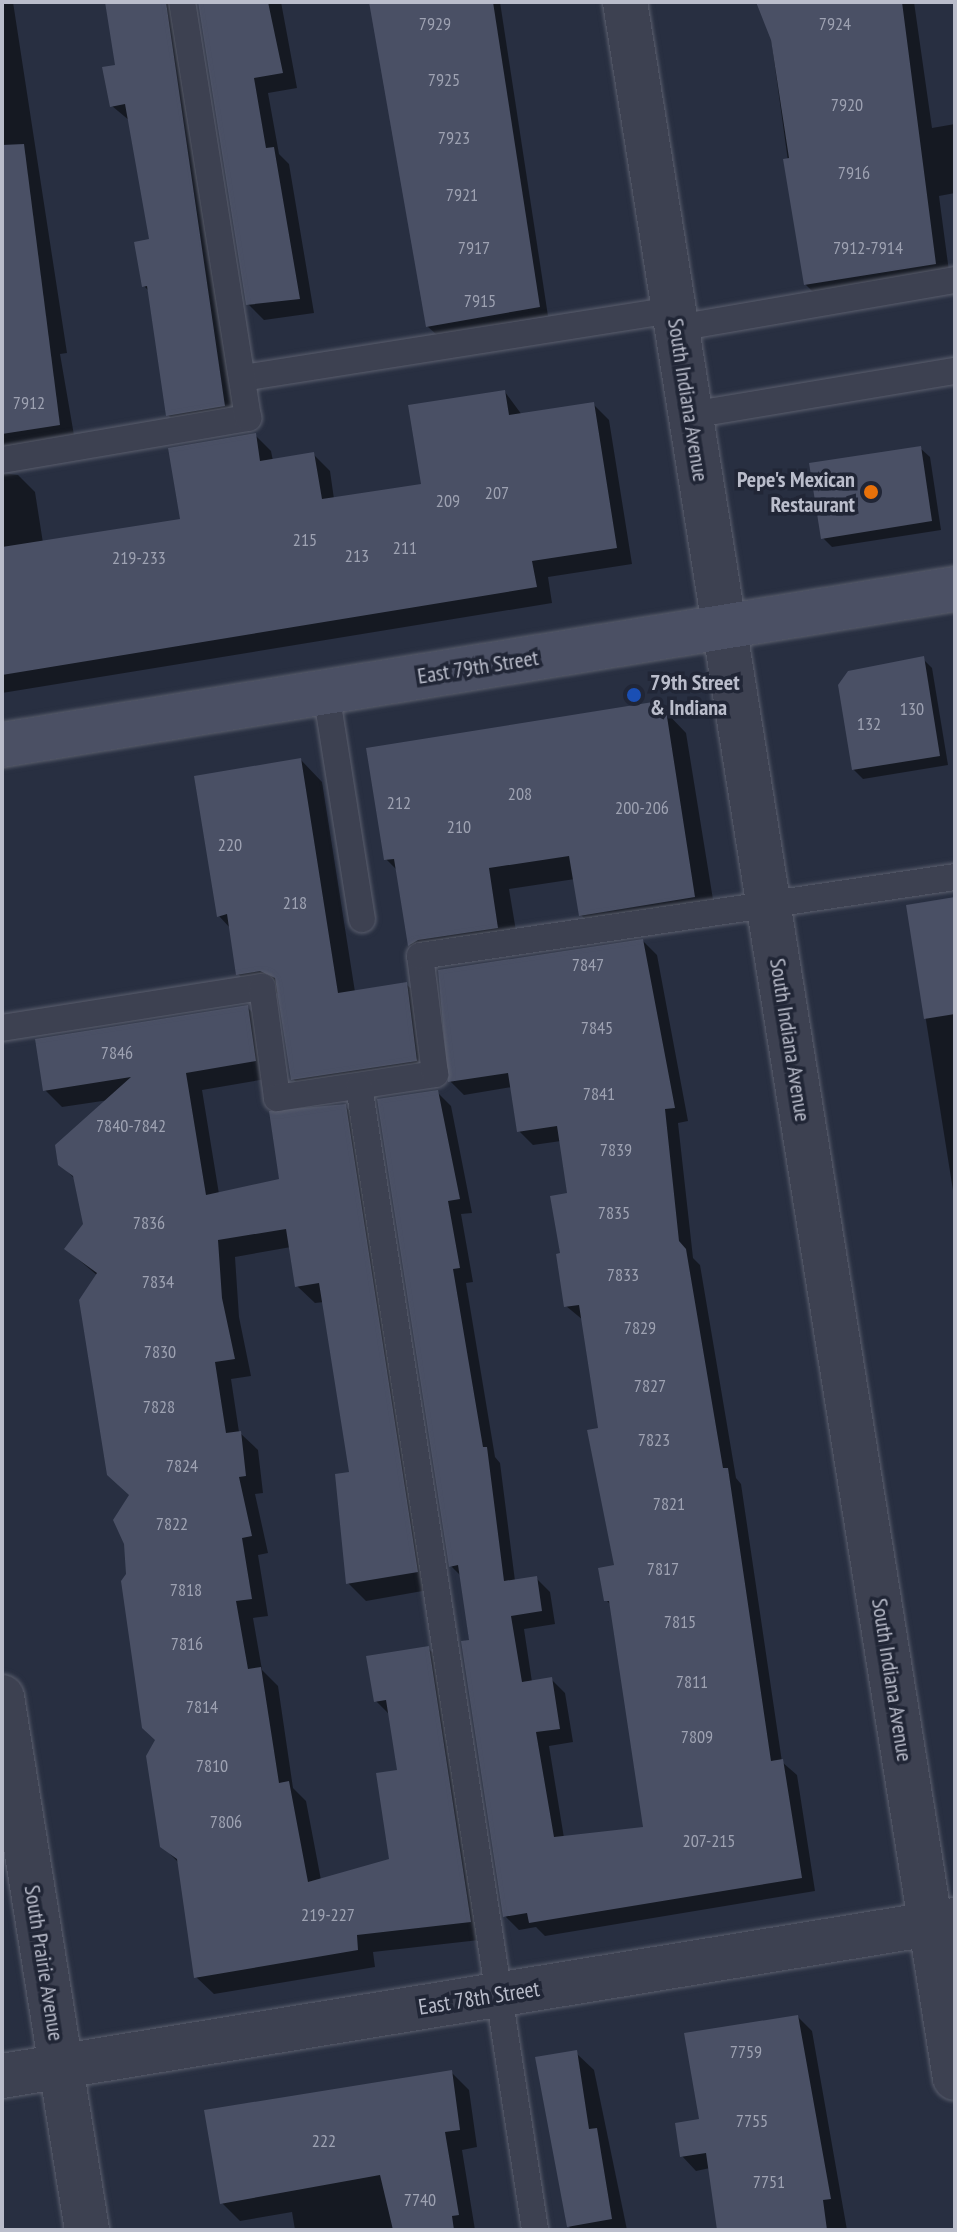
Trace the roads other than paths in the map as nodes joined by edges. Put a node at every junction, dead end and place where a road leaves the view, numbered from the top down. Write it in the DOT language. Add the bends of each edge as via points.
graph roads {
  1 [pos="182,2"];
  2 [pos="625,2"];
  3 [pos="955,280"];
  4 [pos="676,319"];
  5 [pos="955,371"];
  6 [pos="243,378"];
  7 [pos="691,415"];
  8 [pos="2,460"];
  9 [pos="955,589"];
  10 [pos="724,627"];
  11 [pos="326,692"];
  12 [pos="2,745"];
  13 [pos="955,877"];
  14 [pos="769,904"];
  15 [pos="362,919"];
  16 [pos="2,1028"];
  17 [pos="359,1086"];
  18 [pos="2,1697"];
  19 [pos="943,1922"];
  20 [pos="499,1995"];
  21 [pos="61,2067"];
  22 [pos="2,2076"];
  23 [pos="955,2078"];
  24 [pos="87,2230"];
  25 [pos="535,2230"];
  1 -- 6 [label="lane"];
  2 -- 4 [label="street, South Indiana Avenue"];
  3 -- 4 [label="lane"];
  4 -- 6 [label="lane"];
  4 -- 7 [label="street, South Indiana Avenue"];
  5 -- 7 [label="lane"];
  6 -- 8 [label="lane" via="248,418"];
  7 -- 10 [label="street, South Indiana Avenue"];
  9 -- 10 [label="main road, East 79th Street"];
  10 -- 11 [label="main road, East 79th Street"];
  10 -- 14 [label="street, South Indiana Avenue"];
  11 -- 12 [label="main road, East 79th Street"];
  11 -- 15 [label="lane"];
  13 -- 14 [label="lane"];
  14 -- 17 [label="lane" via="420,956 435,1074"];
  14 -- 19 [label="street, South Indiana Avenue"];
  16 -- 17 [label="lane" via="262,987 277,1098"];
  17 -- 20 [label="lane"];
  18 -- 21 [label="street, South Prairie Avenue"];
  19 -- 20 [label="street, East 78th Street"];
  19 -- 23 [label="street, South Indiana Avenue"];
  20 -- 21 [label="street, East 78th Street"];
  20 -- 25 [label="lane"];
  21 -- 22 [label="street, East 78th Street"];
  21 -- 24 [label="street, South Prairie Avenue"];
}
